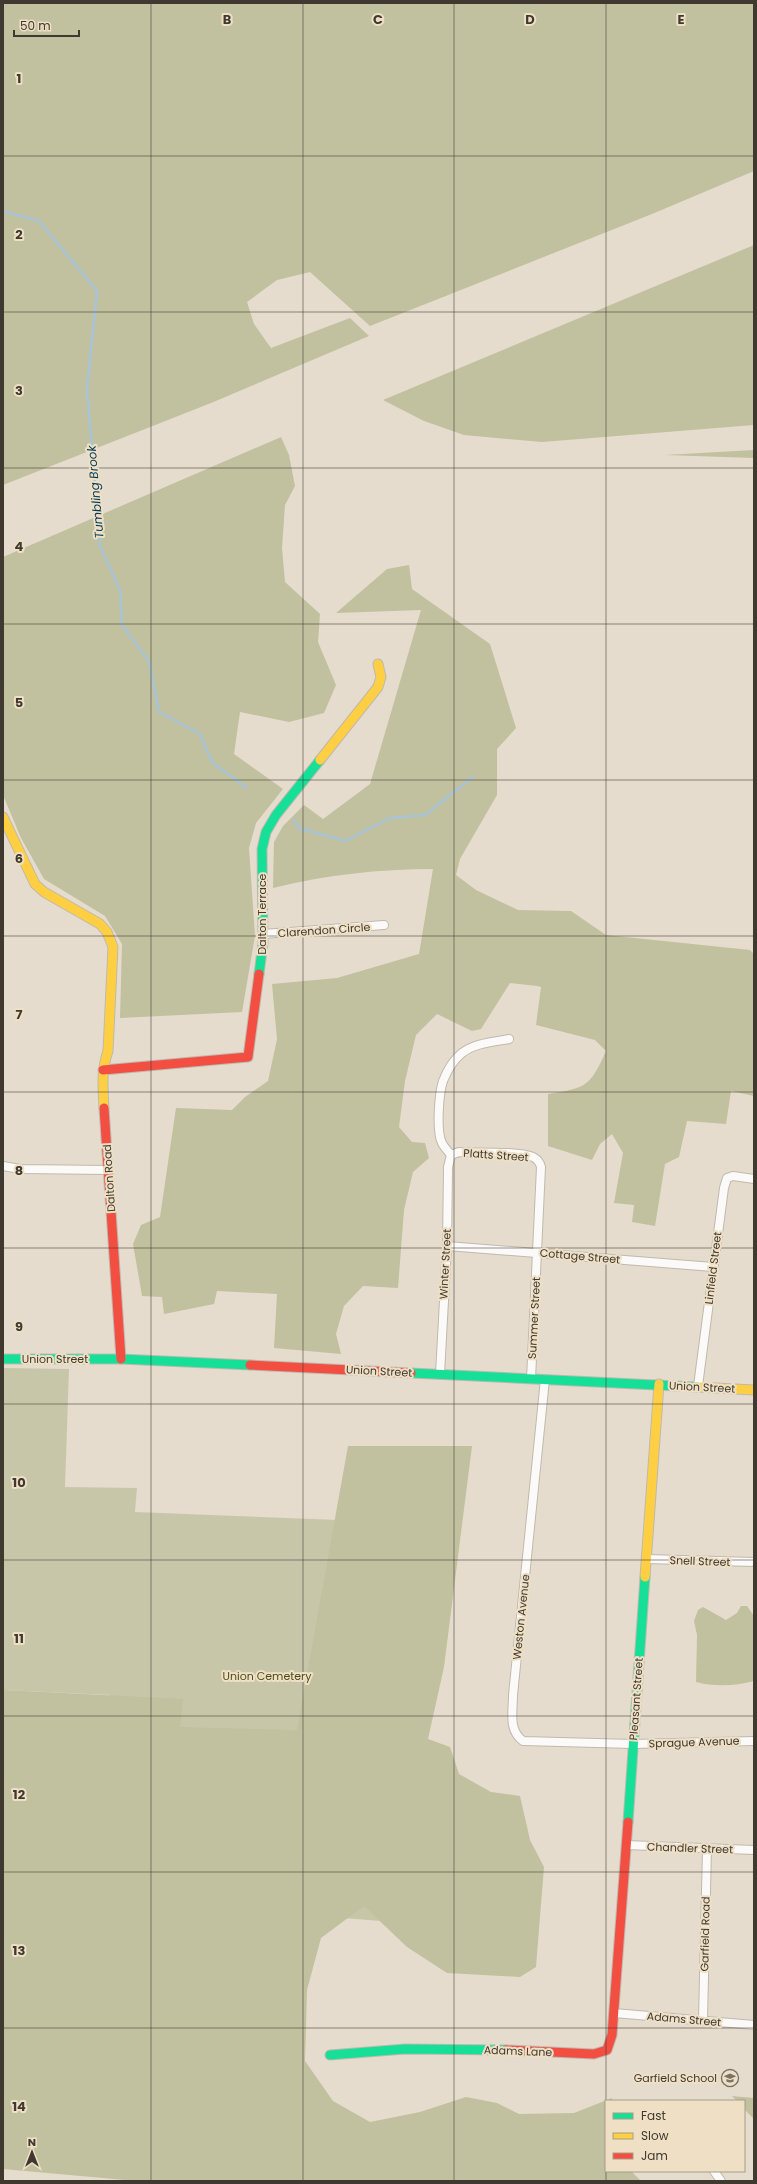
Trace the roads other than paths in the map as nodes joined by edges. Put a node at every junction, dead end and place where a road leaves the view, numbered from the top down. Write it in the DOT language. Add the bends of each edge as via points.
graph roads {
  1 [pos="378,664"];
  2 [pos="3,817"];
  3 [pos="384,925"];
  4 [pos="263,934"];
  5 [pos="509,1039"];
  6 [pos="103,1070"];
  7 [pos="451,1155"];
  8 [pos="540,1162"];
  9 [pos="3,1166"];
  10 [pos="108,1170"];
  11 [pos="754,1179"];
  12 [pos="447,1246"];
  13 [pos="538,1253"];
  14 [pos="713,1267"];
  15 [pos="3,1359"];
  16 [pos="121,1359"];
  17 [pos="440,1374"];
  18 [pos="531,1378"];
  19 [pos="545,1379"];
  20 [pos="659,1384"];
  21 [pos="698,1386"];
  22 [pos="754,1390"];
  23 [pos="646,1559"];
  24 [pos="754,1562"];
  25 [pos="754,1741"];
  26 [pos="633,1744"];
  27 [pos="626,1845"];
  28 [pos="707,1848"];
  29 [pos="754,1850"];
  30 [pos="614,2013"];
  31 [pos="703,2020"];
  32 [pos="754,2025"];
  33 [pos="330,2055"];
  34 [pos="715,2172"];
  35 [pos="721,2181"];
  1 -- 4 [label="street, Dalton Terrace" via="381,677 378,687 276,815 266,832 261,856"];
  2 -- 6 [label="street, Dalton Road" via="35,884 44,892 95,921 106,932 113,952 108,1050"];
  3 -- 4 [label="street, Clarendon Circle"];
  4 -- 6 [label="street, Dalton Terrace" via="261,973 248,1058"];
  5 -- 7 [label="street" via="471,1048 462,1053 447,1072 442,1083 440,1131 441,1142"];
  6 -- 10 [label="street, Dalton Road"];
  7 -- 8 [label="street, Platts Street" via="459,1152 513,1155 533,1157"];
  7 -- 12 [label="street, Winter Street" via="448,1167"];
  8 -- 13 [label="street, Summer Street" via="542,1177"];
  9 -- 10 [label="street" via="20,1169"];
  10 -- 16 [label="street, Dalton Road"];
  11 -- 14 [label="street, Linfield Street" via="733,1176 727,1178"];
  12 -- 13 [label="street, Cottage Street"];
  12 -- 17 [label="street, Winter Street"];
  13 -- 14 [label="street, Cottage Street"];
  13 -- 18 [label="street, Summer Street"];
  14 -- 21 [label="street, Linfield Street"];
  15 -- 16 [label="street, Union Street"];
  16 -- 17 [label="street, Union Street"];
  17 -- 18 [label="street, Union Street"];
  18 -- 19 [label="street, Union Street"];
  19 -- 20 [label="street, Union Street"];
  19 -- 26 [label="street, Weston Avenue" via="512,1724 515,1736 523,1741"];
  20 -- 21 [label="street, Union Street"];
  20 -- 23 [label="street, Pleasant Street"];
  21 -- 22 [label="street, Union Street"];
  23 -- 24 [label="street, Snell Street"];
  23 -- 26 [label="street, Pleasant Street"];
  25 -- 26 [label="street, Sprague Avenue"];
  26 -- 27 [label="street, Pleasant Street"];
  27 -- 28 [label="street, Chandler Street"];
  27 -- 30 [label="street, Pleasant Street"];
  28 -- 29 [label="street, Chandler Street"];
  28 -- 31 [label="street, Garfield Road"];
  30 -- 31 [label="street, Adams Street"];
  30 -- 33 [label="street, Adams Lane" via="610,2043 607,2050 602,2053 450,2049 390,2050 355,2056"];
  31 -- 32 [label="street, Adams Street"];
  34 -- 35 [label="street"];
}
